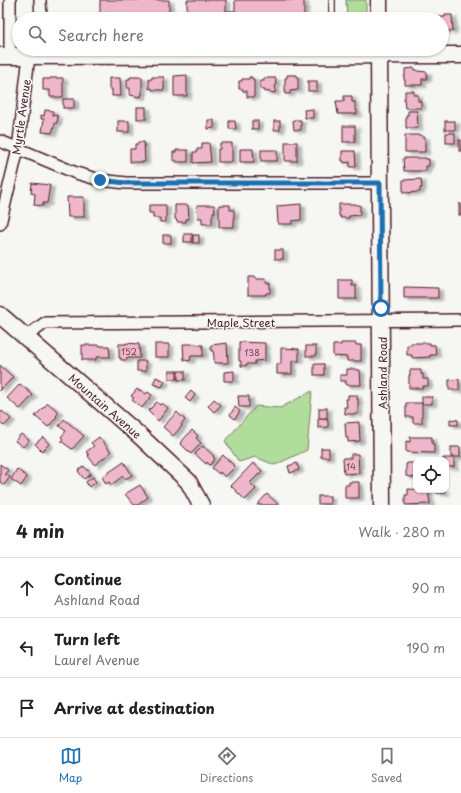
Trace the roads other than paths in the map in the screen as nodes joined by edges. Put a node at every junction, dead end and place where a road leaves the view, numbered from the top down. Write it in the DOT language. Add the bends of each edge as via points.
graph roads {
  1 [pos="10,0"];
  2 [pos="40,0"];
  3 [pos="332,0"];
  4 [pos="379,0"];
  5 [pos="41,12"];
  6 [pos="332,12"];
  7 [pos="379,12"];
  8 [pos="449,55"];
  9 [pos="461,55"];
  10 [pos="5,56"];
  11 [pos="37,56"];
  12 [pos="379,56"];
  13 [pos="0,141"];
  14 [pos="18,149"];
  15 [pos="380,183"];
  16 [pos="0,224"];
  17 [pos="0,315"];
  18 [pos="461,320"];
  19 [pos="381,321"];
  20 [pos="25,336"];
  21 [pos="188,481"];
  22 [pos="201,505"];
  23 [pos="214,505"];
  24 [pos="382,505"];
  1 -- 10 [label="street"];
  2 -- 5 [label="street"];
  3 -- 6 [label="lane"];
  4 -- 7 [label="street"];
  8 -- 9 [label="street"];
  11 -- 14 [label="street, Myrtle Avenue"];
  12 -- 15 [label="street, Ashland Road"];
  13 -- 14 [label="street"];
  14 -- 15 [label="street" via="76,173 100,180 126,183"];
  14 -- 16 [label="street, Myrtle Avenue"];
  15 -- 19 [label="street, Ashland Road"];
  17 -- 20 [label="street, Mountain Avenue"];
  18 -- 19 [label="street, Maple Street"];
  19 -- 20 [label="street, Maple Street" via="45,323"];
  19 -- 24 [label="street, Ashland Road"];
  20 -- 21 [label="street, Mountain Avenue"];
  21 -- 22 [label="street, Mountain Avenue"];
  21 -- 23 [label="street"];
}
